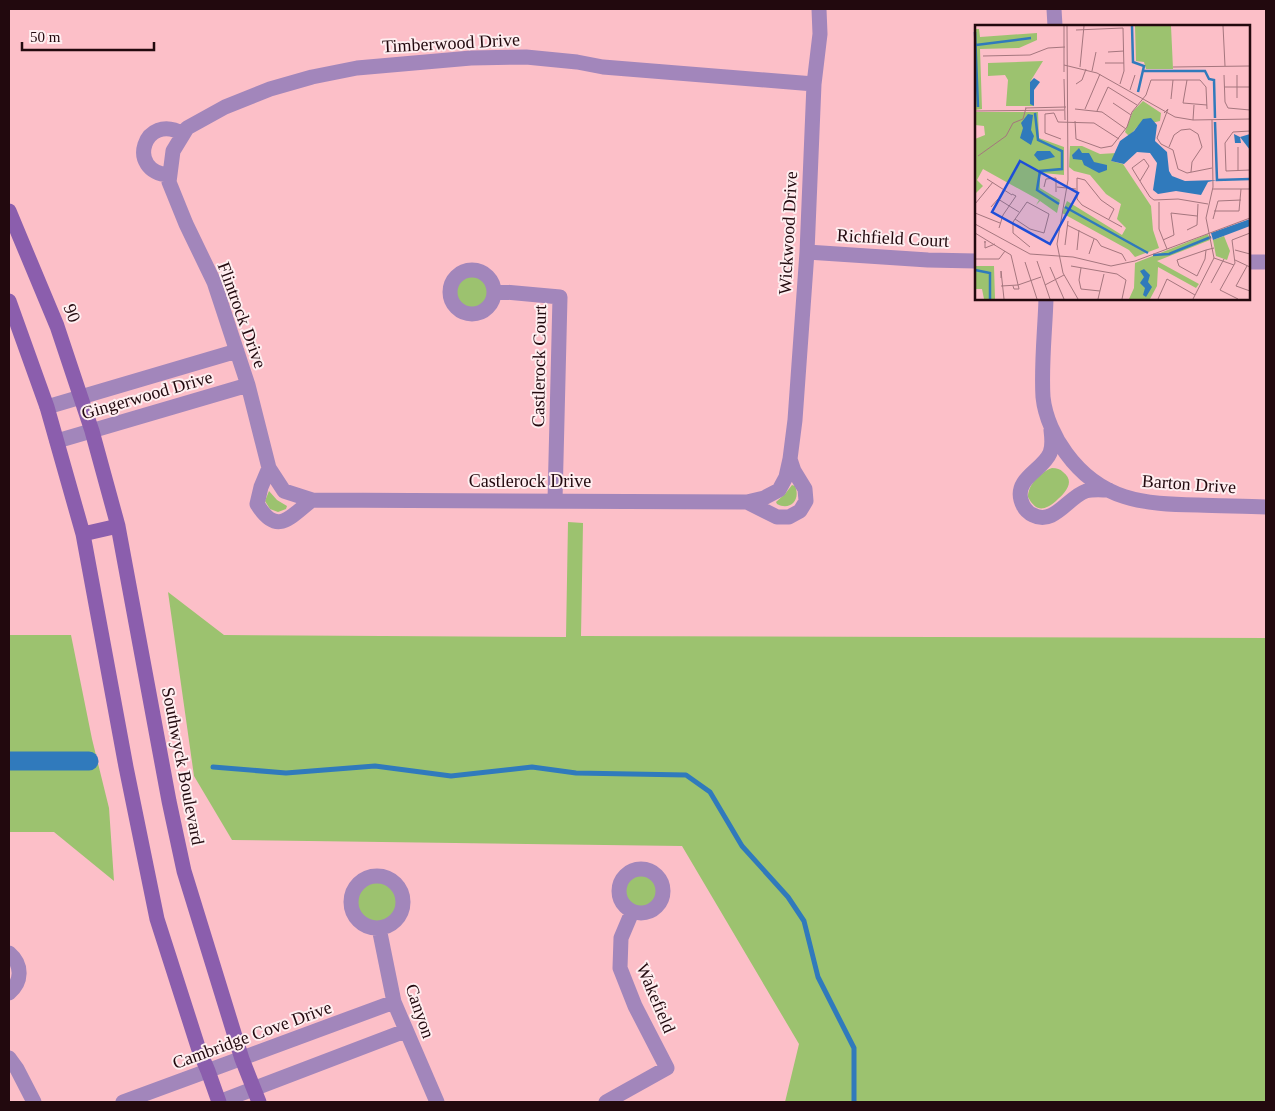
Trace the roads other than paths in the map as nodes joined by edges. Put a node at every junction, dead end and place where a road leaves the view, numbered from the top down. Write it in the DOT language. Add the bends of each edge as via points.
graph roads {
  1 [pos="819,9"];
  2 [pos="1054,9"];
  3 [pos="1055,25"];
  4 [pos="814,84"];
  5 [pos="183,134"];
  6 [pos="173,151"];
  7 [pos="169,175"];
  8 [pos="11,220"];
  9 [pos="807,252"];
  10 [pos="975,261"];
  11 [pos="1250,262"];
  12 [pos="1266,262"];
  13 [pos="494,291"];
  14 [pos="1046,300"];
  15 [pos="9,301"];
  16 [pos="237,351"];
  17 [pos="248,385"];
  18 [pos="82,397"];
  19 [pos="47,407"];
  20 [pos="1051,426"];
  21 [pos="92,431"];
  22 [pos="57,441"];
  23 [pos="790,459"];
  24 [pos="269,468"];
  25 [pos="779,490"];
  26 [pos="1109,490"];
  27 [pos="284,491"];
  28 [pos="312,500"];
  29 [pos="555,500"];
  30 [pos="747,502"];
  31 [pos="1266,507"];
  32 [pos="118,526"];
  33 [pos="83,534"];
  34 [pos="632,912"];
  35 [pos="379,928"];
  36 [pos="9,953"];
  37 [pos="9,993"];
  38 [pos="394,1002"];
  39 [pos="405,1030"];
  40 [pos="9,1058"];
  41 [pos="242,1059"];
  42 [pos="208,1071"];
  43 [pos="256,1096"];
  44 [pos="34,1102"];
  45 [pos="124,1102"];
  46 [pos="219,1102"];
  47 [pos="437,1102"];
  48 [pos="606,1102"];
  1 -- 4 [label="street, Wickwood Drive" via="820,34"];
  2 -- 3 [label="street"];
  4 -- 5 [label="street, Timberwood Drive" via="526,58 470,58 357,68 312,77 225,107 187,128"];
  4 -- 9 [label="street, Wickwood Drive"];
  5 -- 6 [label="street, Timberwood Drive"];
  5 -- 7 [label="street" via="175,129 156,130 144,144 143,154 152,170"];
  6 -- 7 [label="street, Flintrock Drive"];
  7 -- 16 [label="street, Flintrock Drive" via="168,182 214,282"];
  8 -- 18 [label="street, 90" via="57,326"];
  9 -- 10 [label="street, Richfield Court"];
  9 -- 23 [label="street, Wickwood Drive"];
  11 -- 12 [label="street"];
  13 -- 29 [label="street, Castlerock Court" via="560,297"];
  14 -- 20 [label="street" via="1043,399"];
  15 -- 19 [label="street"];
  16 -- 17 [label="street, Flintrock Drive"];
  16 -- 18 [label="street, Gingerwood Drive"];
  17 -- 21 [label="street, Gingerwood Drive"];
  17 -- 24 [label="street, Flintrock Drive"];
  18 -- 19 [label="street, Gingerwood Drive"];
  18 -- 21 [label="street, 90"];
  19 -- 22 [label="street"];
  20 -- 26 [label="street, Barton Drive" via="1074,464 1091,480"];
  20 -- 26 [label="street" via="1050,455 1021,485 1020,495 1025,509 1037,518 1044,518 1086,491"];
  21 -- 22 [label="street, Gingerwood Drive"];
  21 -- 32 [label="street, Southwyck Boulevard"];
  22 -- 33 [label="street"];
  23 -- 25 [label="street, Wickwood Drive"];
  23 -- 30 [label="street, Castlerock Drive" via="806,489 806,501 800,511 789,517 777,517"];
  24 -- 27 [label="street, Flintrock Drive"];
  24 -- 28 [label="street" via="256,504 264,516 274,522 289,520"];
  25 -- 30 [label="street, Castlerock Drive"];
  26 -- 31 [label="street, Barton Drive" via="1146,503"];
  27 -- 28 [label="street, Castlerock Drive"];
  28 -- 29 [label="street, Castlerock Drive"];
  29 -- 30 [label="street, Castlerock Drive"];
  32 -- 33 [label="street"];
  32 -- 41 [label="street, Southwyck Boulevard" via="184,871"];
  33 -- 42 [label="street" via="157,919"];
  34 -- 48 [label="street, Wakefield" via="621,938 620,968 635,1006 667,1068"];
  35 -- 38 [label="street, Canyon"];
  36 -- 37 [label="street" via="20,970 15,988"];
  38 -- 39 [label="street, Canyon"];
  38 -- 41 [label="street, Cambridge Cove Drive"];
  39 -- 43 [label="street"];
  39 -- 47 [label="street, Canyon"];
  40 -- 44 [label="street"];
  41 -- 42 [label="street, Cambridge Cove Drive"];
  41 -- 43 [label="street, Southwyck Boulevard"];
  42 -- 45 [label="street, Cambridge Cove Drive"];
  42 -- 46 [label="street"];
  43 -- 46 [label="street"];
}
